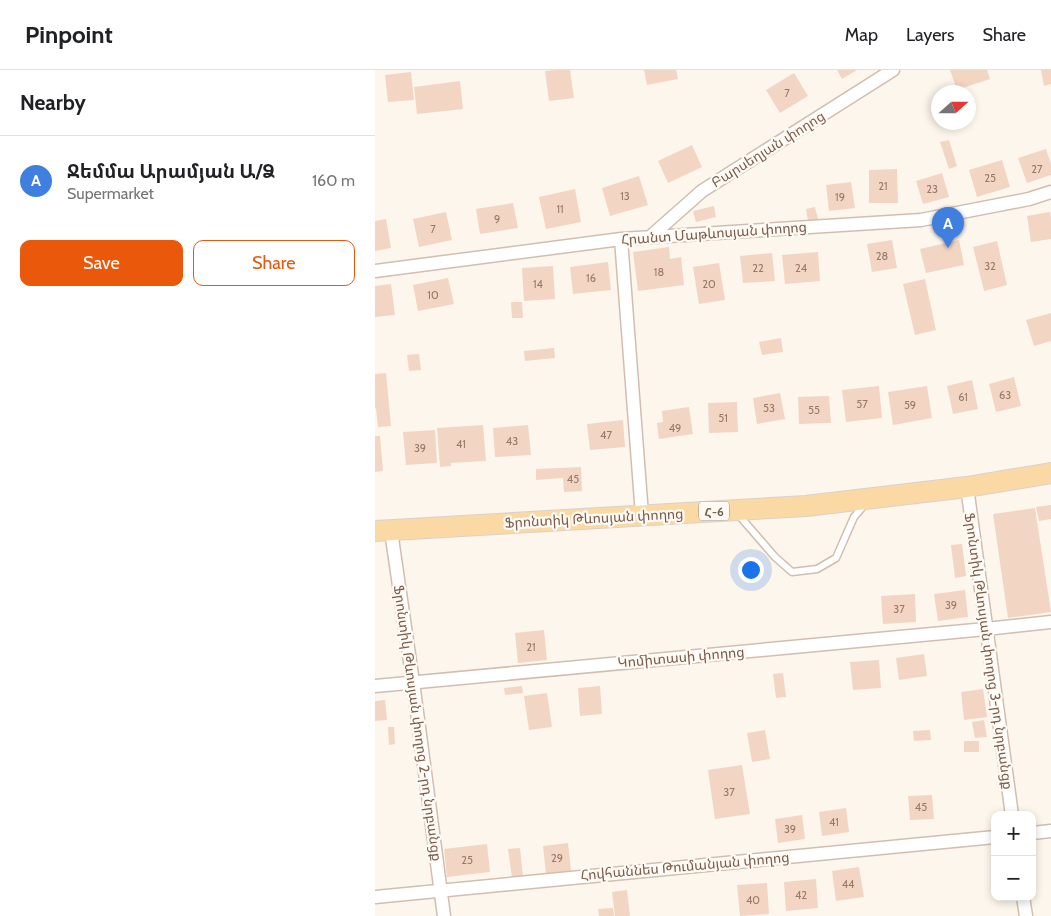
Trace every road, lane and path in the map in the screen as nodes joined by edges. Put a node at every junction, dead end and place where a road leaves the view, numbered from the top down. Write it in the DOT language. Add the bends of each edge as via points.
graph roads {
  1 [pos="893,70"];
  2 [pos="1051,192"];
  3 [pos="650,237"];
  4 [pos="621,239"];
  5 [pos="375,271"];
  6 [pos="1051,473"];
  7 [pos="967,487"];
  8 [pos="868,499"];
  9 [pos="735,510"];
  10 [pos="642,515"];
  11 [pos="383,531"];
  12 [pos="1051,622"];
  13 [pos="986,629"];
  14 [pos="413,682"];
  15 [pos="375,686"];
  16 [pos="1011,811"];
  17 [pos="1051,831"];
  18 [pos="1036,833"];
  19 [pos="991,837"];
  20 [pos="440,890"];
  21 [pos="375,897"];
  22 [pos="1024,901"];
  23 [pos="444,916"];
  24 [pos="1026,916"];
  1 -- 3 [label="street, Բարսեղյան փողոց" via="702,191"];
  2 -- 3 [label="street, Հրանտ Մաթևոսյան փողոց" via="921,220"];
  3 -- 4 [label="street, Հրանտ Մաթևոսյան փողոց"];
  4 -- 5 [label="street, Հրանտ Մաթևոսյան փողոց"];
  4 -- 10 [label="street"];
  6 -- 7 [label="main road, Ֆրոնտիկ Թևոսյան փողոց / Հ-6"];
  7 -- 8 [label="main road, Ֆրոնտիկ Թևոսյան փողոց / Հ-6"];
  7 -- 13 [label="street, Ֆրոնտիկ Թևոսյան փողոց 3-րդ նրբանցք"];
  8 -- 9 [label="main road, Ֆրոնտիկ Թևոսյան փողոց / Հ-6"];
  8 -- 9 [label="lane" via="854,517 836,558 817,569 791,572"];
  9 -- 10 [label="main road, Ֆրոնտիկ Թևոսյան փողոց / Հ-6"];
  10 -- 11 [label="main road, Ֆրոնտիկ Թևոսյան փողոց / Հ-6"];
  11 -- 14 [label="street, Ֆրոնտիկ Թևոսյան փողոց 2-րդ նրբանցք"];
  12 -- 13 [label="street, Կոմիտասի փողոց"];
  13 -- 14 [label="street, Կոմիտասի փողոց"];
  13 -- 16 [label="street, Ֆրոնտիկ Թևոսյան փողոց 3-րդ նրբանցք"];
  14 -- 15 [label="street, Կոմիտասի փողոց"];
  14 -- 20 [label="street, Ֆրոնտիկ Թևոսյան փողոց 2-րդ նրբանցք"];
  17 -- 18 [label="street"];
  19 -- 20 [label="street, Հովհաննես Թումանյան փողոց"];
  20 -- 21 [label="street, Հովհաննես Թումանյան փողոց"];
  20 -- 23 [label="street, Ֆրոնտիկ Թևոսյան փողոց 2-րդ նրբանցք"];
  22 -- 24 [label="street"];
}
